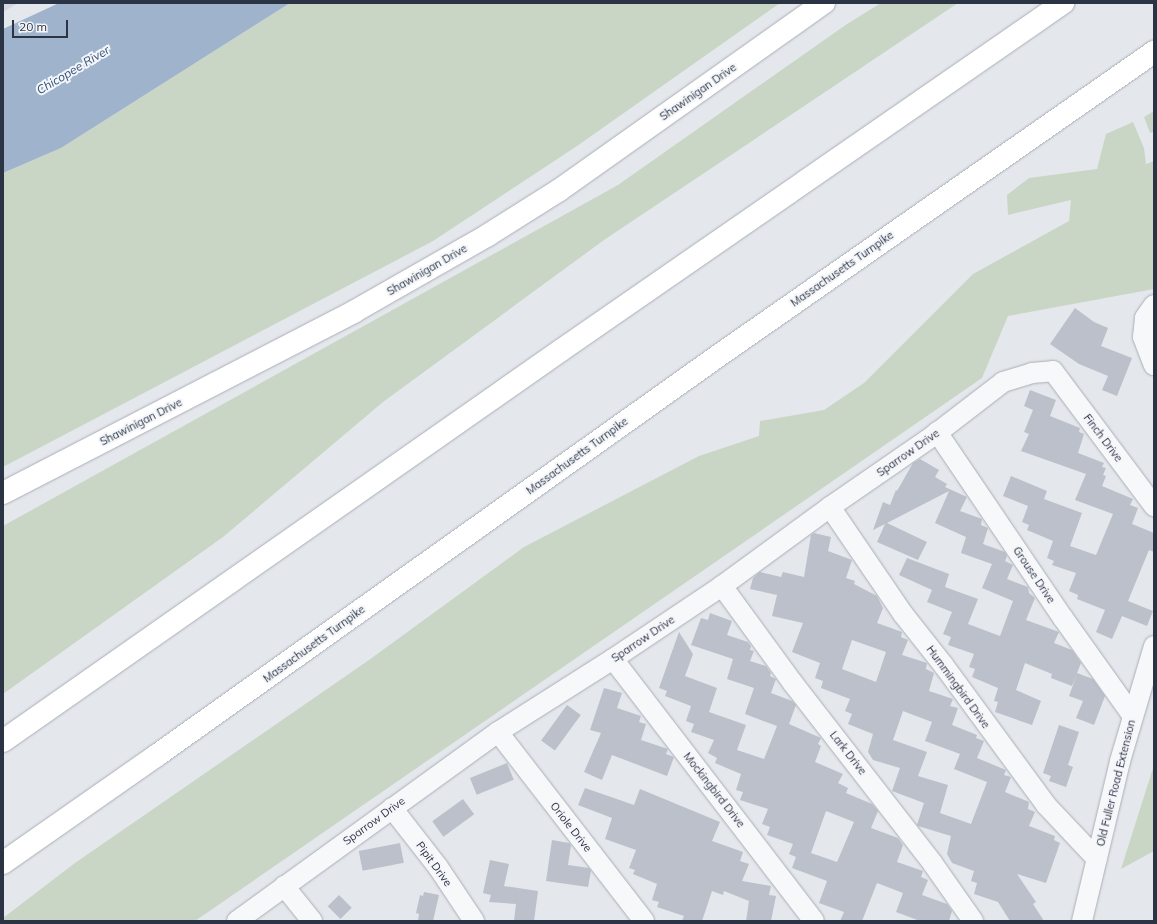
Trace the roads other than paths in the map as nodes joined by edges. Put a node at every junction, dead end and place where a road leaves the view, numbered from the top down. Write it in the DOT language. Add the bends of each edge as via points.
graph roads {
  1 [pos="824,3"];
  2 [pos="1063,3"];
  3 [pos="1154,52"];
  4 [pos="1154,305"];
  5 [pos="1154,364"];
  6 [pos="1053,371"];
  7 [pos="938,432"];
  8 [pos="3,493"];
  9 [pos="1154,506"];
  10 [pos="830,507"];
  11 [pos="722,586"];
  12 [pos="1154,646"];
  13 [pos="613,659"];
  14 [pos="1133,716"];
  15 [pos="498,732"];
  16 [pos="3,741"];
  17 [pos="392,808"];
  18 [pos="1097,859"];
  19 [pos="3,863"];
  20 [pos="284,886"];
  21 [pos="237,921"];
  22 [pos="312,921"];
  23 [pos="474,921"];
  24 [pos="644,921"];
  25 [pos="814,921"];
  26 [pos="973,921"];
  27 [pos="1082,921"];
  1 -- 8 [label="main road, Shawinigan Drive" via="558,191 488,235 355,311"];
  2 -- 16 [label="main road"];
  3 -- 19 [label="main road, Massachusetts Turnpike" via="718,356"];
  4 -- 5 [label="street" via="1145,318 1143,337"];
  6 -- 7 [label="street, Sparrow Drive" via="1032,373 1003,382"];
  6 -- 9 [label="street, Finch Drive"];
  7 -- 10 [label="street, Sparrow Drive"];
  7 -- 14 [label="street, Grouse Drive" via="1063,618"];
  10 -- 11 [label="street, Sparrow Drive"];
  10 -- 18 [label="street, Hummingbird Drive" via="901,612 1042,799"];
  11 -- 13 [label="street, Sparrow Drive"];
  11 -- 26 [label="street, Lark Drive" via="792,682 933,864"];
  12 -- 14 [label="street, Old Fuller Road Extension"];
  13 -- 15 [label="street, Sparrow Drive"];
  13 -- 25 [label="street, Mockingbird Drive"];
  14 -- 18 [label="street, Old Fuller Road Extension"];
  15 -- 17 [label="street, Sparrow Drive"];
  15 -- 24 [label="street, Oriole Drive"];
  17 -- 20 [label="street, Sparrow Drive"];
  17 -- 23 [label="street, Pipit Drive" via="438,867"];
  18 -- 27 [label="street, Old Fuller Road Extension"];
  20 -- 21 [label="street, Sparrow Drive"];
  20 -- 22 [label="street"];
}
